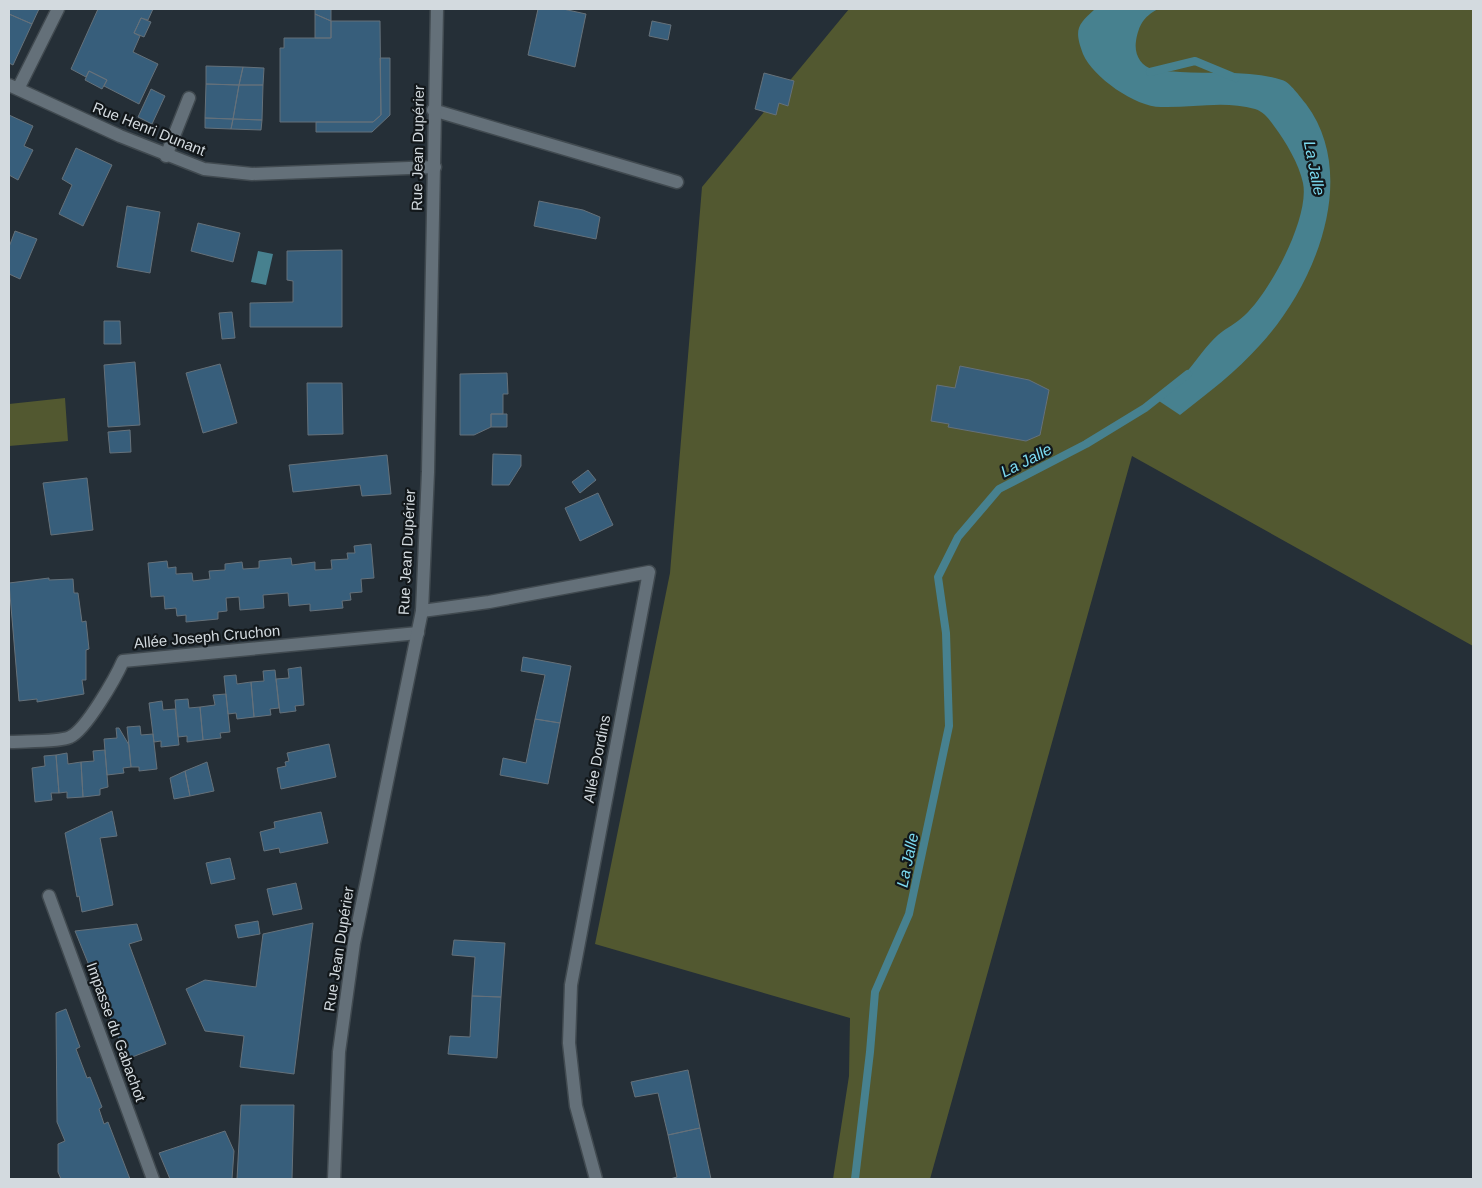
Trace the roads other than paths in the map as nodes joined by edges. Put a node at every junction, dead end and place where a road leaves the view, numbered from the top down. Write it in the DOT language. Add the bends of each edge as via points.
graph roads {
  1 [pos="58,9"];
  2 [pos="437,9"];
  3 [pos="13,87"];
  4 [pos="188,98"];
  5 [pos="433,110"];
  6 [pos="166,156"];
  7 [pos="435,167"];
  8 [pos="677,182"];
  9 [pos="422,611"];
  10 [pos="418,633"];
  11 [pos="11,742"];
  12 [pos="49,896"];
  13 [pos="153,1179"];
  14 [pos="334,1179"];
  15 [pos="596,1179"];
  1 -- 3 [label="street"];
  2 -- 5 [label="street, Rue Jean Dupérier"];
  3 -- 6 [label="street, Rue Henri Dunant"];
  4 -- 6 [label="street"];
  5 -- 7 [label="street, Rue Jean Dupérier"];
  5 -- 8 [label="street"];
  6 -- 7 [label="street, Rue Henri Dunant" via="204,169 252,174"];
  7 -- 9 [label="street, Rue Jean Dupérier"];
  9 -- 10 [label="street, Rue Jean Dupérier"];
  9 -- 15 [label="street, Allée Dordins" via="649,572 571,985 568,1043 576,1106"];
  10 -- 11 [label="street, Allée Joseph Cruchon" via="123,660 115,679 80,729 69,738"];
  10 -- 14 [label="street, Rue Jean Dupérier" via="354,943 340,1052"];
  12 -- 13 [label="street, Impasse du Gabachot"];
}
